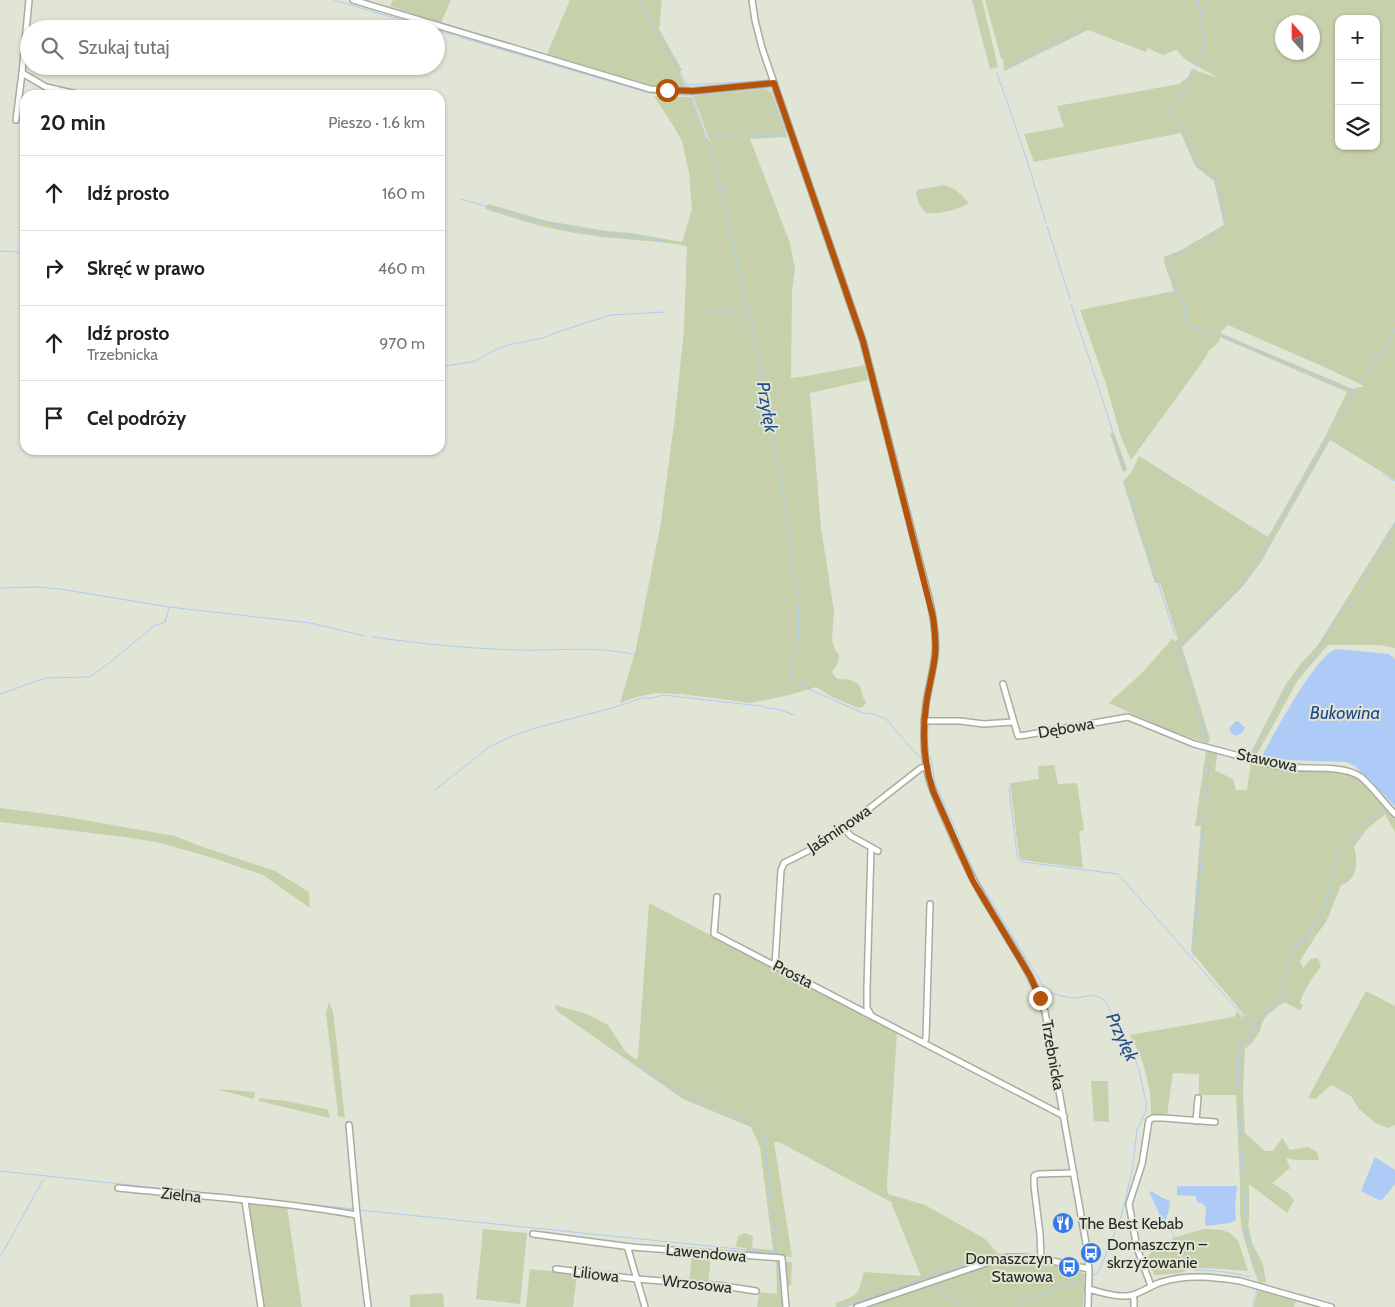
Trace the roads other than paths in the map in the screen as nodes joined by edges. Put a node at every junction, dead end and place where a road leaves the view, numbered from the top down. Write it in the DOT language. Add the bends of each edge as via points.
graph roads {
  1 [pos="29,0"];
  2 [pos="353,0"];
  3 [pos="752,0"];
  4 [pos="27,20"];
  5 [pos="419,20"];
  6 [pos="445,28"];
  7 [pos="22,75"];
  8 [pos="24,75"];
  9 [pos="774,83"];
  10 [pos="62,90"];
  11 [pos="16,120"];
  12 [pos="1003,684"];
  13 [pos="1128,717"];
  14 [pos="924,721"];
  15 [pos="1013,722"];
  16 [pos="926,765"];
  17 [pos="1395,814"];
  18 [pos="844,829"];
  19 [pos="871,848"];
  20 [pos="878,851"];
  21 [pos="717,897"];
  22 [pos="930,904"];
  23 [pos="774,965"];
  24 [pos="871,1016"];
  25 [pos="924,1043"];
  26 [pos="1198,1098"];
  27 [pos="1064,1116"];
  28 [pos="1196,1121"];
  29 [pos="1215,1122"];
  30 [pos="349,1125"];
  31 [pos="1074,1173"];
  32 [pos="118,1188"];
  33 [pos="245,1201"];
  34 [pos="356,1213"];
  35 [pos="533,1234"];
  36 [pos="631,1247"];
  37 [pos="1041,1259"];
  38 [pos="556,1269"];
  39 [pos="1089,1271"];
  40 [pos="637,1279"];
  41 [pos="1088,1286"];
  42 [pos="1151,1286"];
  43 [pos="756,1291"];
  44 [pos="1133,1296"];
  45 [pos="1313,1305"];
  46 [pos="261,1307"];
  47 [pos="368,1307"];
  48 [pos="645,1307"];
  49 [pos="786,1307"];
  50 [pos="857,1307"];
  51 [pos="1088,1307"];
  52 [pos="1134,1307"];
  53 [pos="1331,1307"];
  1 -- 4 [label="street"];
  2 -- 5 [label="street"];
  3 -- 9 [label="street, Trzebnicka"];
  6 -- 9 [label="street" via="650,90 693,91"];
  7 -- 11 [label="street"];
  8 -- 10 [label="street"];
  9 -- 14 [label="street, Trzebnicka" via="860,332 933,617 935,654"];
  12 -- 15 [label="street, Dębowa"];
  13 -- 15 [label="street, Dębowa" via="1020,736 1016,734"];
  13 -- 17 [label="street, Stawowa" via="1194,744 1277,766 1348,771 1362,778"];
  14 -- 15 [label="street, Dębowa"];
  14 -- 16 [label="street, Trzebnicka"];
  16 -- 18 [label="street, Jaśminowa"];
  16 -- 27 [label="street, Trzebnicka" via="933,791 965,864 1040,998"];
  18 -- 19 [label="street"];
  18 -- 23 [label="street, Jaśminowa" via="782,866"];
  19 -- 20 [label="street"];
  19 -- 24 [label="street" via="867,987"];
  21 -- 23 [label="street, Prosta" via="714,934"];
  22 -- 25 [label="street"];
  23 -- 24 [label="street, Prosta"];
  24 -- 25 [label="street, Prosta"];
  25 -- 27 [label="street, Prosta"];
  26 -- 28 [label="street"];
  27 -- 31 [label="street, Trzebnicka"];
  28 -- 29 [label="street"];
  28 -- 42 [label="street" via="1149,1120 1142,1164 1129,1204 1137,1248"];
  30 -- 34 [label="street"];
  31 -- 37 [label="street" via="1034,1176"];
  31 -- 39 [label="street, Trzebnicka"];
  32 -- 33 [label="street, Zielna"];
  33 -- 34 [label="street, Zielna"];
  33 -- 46 [label="street"];
  34 -- 47 [label="street"];
  35 -- 36 [label="street, Lawendowa"];
  36 -- 40 [label="street" via="628,1249"];
  36 -- 49 [label="street, Lawendowa" via="782,1258"];
  37 -- 39 [label="street"];
  37 -- 50 [label="street" via="1016,1257 994,1260"];
  38 -- 40 [label="street, Liliowa"];
  39 -- 41 [label="street, Trzebnicka"];
  40 -- 43 [label="street, Wrzosowa"];
  40 -- 48 [label="street"];
  41 -- 44 [label="street" via="1115,1295"];
  41 -- 51 [label="street, Trzebnicka"];
  42 -- 44 [label="street"];
  42 -- 45 [label="street" via="1184,1278 1225,1279"];
  44 -- 52 [label="street"];
  45 -- 53 [label="street"];
}
